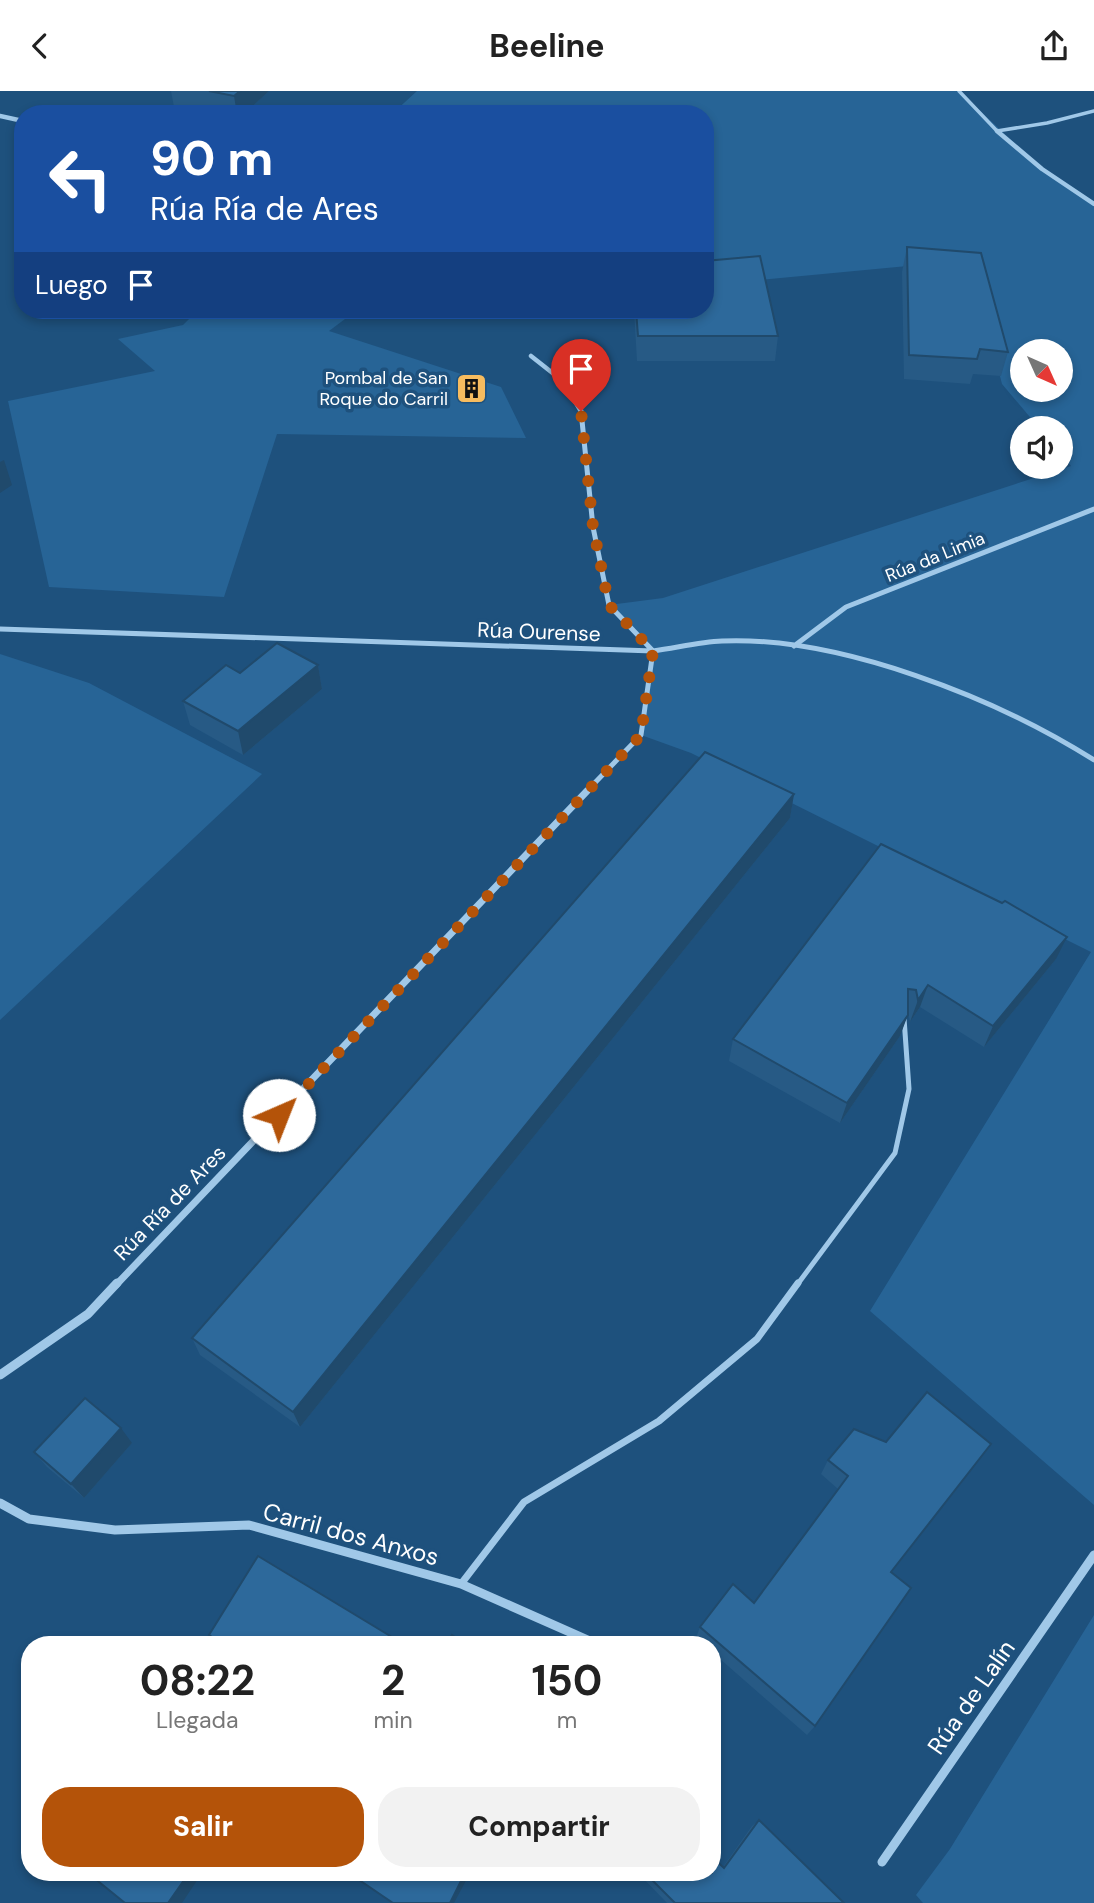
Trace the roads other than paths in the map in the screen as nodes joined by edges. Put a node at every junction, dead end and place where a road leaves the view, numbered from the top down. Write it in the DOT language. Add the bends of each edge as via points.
graph roads {
  1 [pos="959,91"];
  2 [pos="1094,111"];
  3 [pos="997,131"];
  4 [pos="1094,204"];
  5 [pos="531,356"];
  6 [pos="1094,509"];
  7 [pos="0,629"];
  8 [pos="794,646"];
  9 [pos="653,651"];
  10 [pos="1094,760"];
  11 [pos="904,1015"];
  12 [pos="0,1375"];
  13 [pos="0,1503"];
  14 [pos="1094,1555"];
  15 [pos="461,1584"];
  16 [pos="583,1636"];
  17 [pos="882,1862"];
  1 -- 3 [label="lane"];
  2 -- 3 [label="lane"];
  3 -- 4 [label="street"];
  5 -- 9 [label="street" via="564,381 581,411 593,527 609,605"];
  6 -- 8 [label="street, Rúa da Limia" via="846,607"];
  7 -- 9 [label="street, Rúa Ourense"];
  8 -- 9 [label="street, Rúa Ourense" via="723,641"];
  8 -- 10 [label="street, Rúa Ourense" via="896,671 977,699 1074,745"];
  9 -- 12 [label="street, Rúa Ría de Ares" via="641,735 88,1314"];
  11 -- 15 [label="lane" via="909,1089 895,1153 765,1329 659,1421 524,1502"];
  13 -- 15 [label="street, Carril dos Anxos" via="29,1519 115,1530 249,1525"];
  14 -- 17 [label="street, Rúa de Lalín"];
  15 -- 16 [label="street, Carril dos Anxos"];
}
